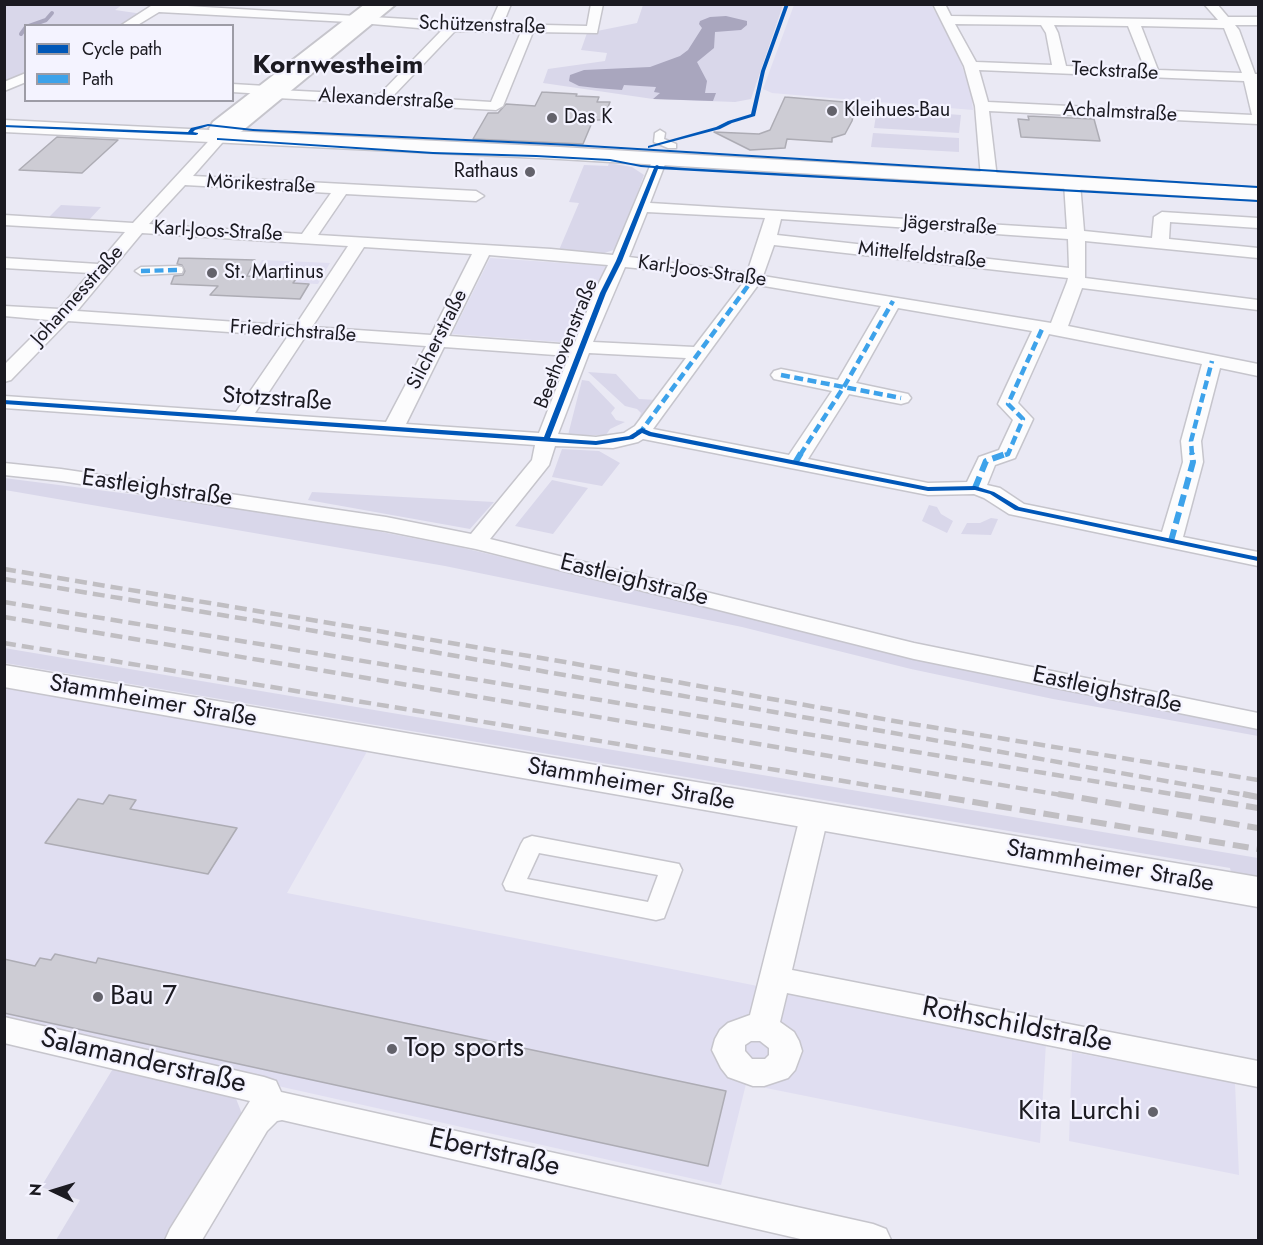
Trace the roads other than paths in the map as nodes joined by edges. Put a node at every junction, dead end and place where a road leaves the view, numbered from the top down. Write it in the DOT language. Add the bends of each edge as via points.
graph roads {
  1 [pos="264,4"];
  2 [pos="389,4"];
  3 [pos="505,4"];
  4 [pos="597,4"];
  5 [pos="939,4"];
  6 [pos="1210,4"];
  7 [pos="161,6"];
  8 [pos="252,13"];
  9 [pos="368,14"];
  10 [pos="949,20"];
  11 [pos="1045,21"];
  12 [pos="1258,21"];
  13 [pos="1132,22"];
  14 [pos="1227,23"];
  15 [pos="130,24"];
  16 [pos="234,26"];
  17 [pos="452,27"];
  18 [pos="495,28"];
  19 [pos="529,28"];
  20 [pos="971,66"];
  21 [pos="1060,70"];
  22 [pos="1153,74"];
  23 [pos="24,78"];
  24 [pos="1254,78"];
  25 [pos="4,87"];
  26 [pos="234,88"];
  27 [pos="271,92"];
  28 [pos="382,100"];
  29 [pos="982,106"];
  30 [pos="1258,114"];
  31 [pos="1258,120"];
  32 [pos="4,126"];
  33 [pos="660,133"];
  34 [pos="222,135"];
  35 [pos="666,153"];
  36 [pos="989,178"];
  37 [pos="181,180"];
  38 [pos="1072,183"];
  39 [pos="341,189"];
  40 [pos="1258,194"];
  41 [pos="476,196"];
  42 [pos="641,207"];
  43 [pos="774,214"];
  44 [pos="4,220"];
  45 [pos="1258,224"];
  46 [pos="140,228"];
  47 [pos="1076,235"];
  48 [pos="307,238"];
  49 [pos="768,240"];
  50 [pos="360,241"];
  51 [pos="1160,244"];
  52 [pos="483,250"];
  53 [pos="1258,253"];
  54 [pos="619,261"];
  55 [pos="4,263"];
  56 [pos="104,268"];
  57 [pos="177,270"];
  58 [pos="141,271"];
  59 [pos="1076,278"];
  60 [pos="753,279"];
  61 [pos="893,301"];
  62 [pos="1258,305"];
  63 [pos="4,311"];
  64 [pos="64,315"];
  65 [pos="1050,328"];
  66 [pos="297,332"];
  67 [pos="437,342"];
  68 [pos="582,349"];
  69 [pos="698,353"];
  70 [pos="1212,361"];
  71 [pos="1258,370"];
  72 [pos="781,375"];
  73 [pos="4,376"];
  74 [pos="843,388"];
  75 [pos="901,398"];
  76 [pos="4,402"];
  77 [pos="243,417"];
  78 [pos="393,429"];
  79 [pos="649,434"];
  80 [pos="546,440"];
  81 [pos="795,463"];
  82 [pos="4,469"];
  83 [pos="975,488"];
  84 [pos="1171,541"];
  85 [pos="476,542"];
  86 [pos="1258,559"];
  87 [pos="4,676"];
  88 [pos="1258,721"];
  89 [pos="814,817"];
  90 [pos="514,884"];
  91 [pos="1258,893"];
  92 [pos="775,978"];
  93 [pos="763,1028"];
  94 [pos="4,1030"];
  95 [pos="1258,1074"];
  96 [pos="268,1108"];
  97 [pos="183,1240"];
  98 [pos="873,1240"];
  1 -- 8 [label="street"];
  2 -- 9 [label="street"];
  3 -- 18 [label="street"];
  4 -- 19 [label="street, Schützenstraße" via="593,30"];
  5 -- 10 [label="street"];
  6 -- 14 [label="street"];
  7 -- 8 [label="street, Schützenstraße"];
  7 -- 15 [label="street"];
  8 -- 9 [label="street, Schützenstraße"];
  8 -- 16 [label="street"];
  9 -- 17 [label="street, Schützenstraße"];
  9 -- 27 [label="street"];
  10 -- 11 [label="street"];
  10 -- 20 [label="street"];
  11 -- 13 [label="street"];
  11 -- 21 [label="street" via="1052,33"];
  12 -- 14 [label="street"];
  13 -- 14 [label="street"];
  13 -- 22 [label="street"];
  14 -- 24 [label="street"];
  17 -- 18 [label="street, Schützenstraße"];
  17 -- 28 [label="street"];
  18 -- 19 [label="street, Schützenstraße"];
  19 -- 28 [label="street, Alexanderstraße" via="496,106"];
  20 -- 21 [label="street, Teckstraße"];
  20 -- 29 [label="street"];
  21 -- 22 [label="street, Teckstraße"];
  22 -- 24 [label="street, Teckstraße"];
  23 -- 25 [label="street"];
  24 -- 30 [label="street"];
  26 -- 27 [label="street, Alexanderstraße"];
  27 -- 28 [label="street, Alexanderstraße"];
  27 -- 34 [label="street" via="236,127"];
  29 -- 31 [label="street, Achalmstraße"];
  29 -- 36 [label="street"];
  32 -- 34 [label="main road"];
  33 -- 35 [label="street" via="658,140"];
  34 -- 35 [label="main road"];
  34 -- 37 [label="street, Johannesstraße"];
  35 -- 36 [label="main road"];
  35 -- 42 [label="street, Beethovenstraße"];
  36 -- 38 [label="main road"];
  37 -- 39 [label="street, Mörikestraße"];
  37 -- 46 [label="street, Johannesstraße"];
  38 -- 40 [label="main road"];
  38 -- 47 [label="street"];
  39 -- 41 [label="street, Mörikestraße"];
  39 -- 48 [label="street, Mörikestraße"];
  42 -- 43 [label="street, Jägerstraße"];
  42 -- 54 [label="street, Beethovenstraße"];
  43 -- 47 [label="street, Jägerstraße"];
  43 -- 49 [label="street"];
  44 -- 46 [label="street, Karl-Joos-Straße"];
  45 -- 51 [label="street" via="1162,217"];
  46 -- 48 [label="street, Karl-Joos-Straße"];
  46 -- 56 [label="street, Johannesstraße"];
  47 -- 51 [label="street, Jägerstraße"];
  47 -- 59 [label="street"];
  48 -- 50 [label="street, Karl-Joos-Straße"];
  49 -- 59 [label="street, Mittelfeldstraße"];
  49 -- 60 [label="street"];
  50 -- 52 [label="street, Karl-Joos-Straße"];
  50 -- 66 [label="street"];
  51 -- 53 [label="street, Jägerstraße"];
  52 -- 54 [label="street, Karl-Joos-Straße"];
  52 -- 67 [label="street, Silcherstraße"];
  54 -- 60 [label="street, Karl-Joos-Straße"];
  54 -- 68 [label="street, Beethovenstraße"];
  55 -- 56 [label="street"];
  56 -- 64 [label="street, Johannesstraße"];
  57 -- 58 [label="street"];
  59 -- 62 [label="street, Mittelfeldstraße"];
  59 -- 65 [label="street"];
  60 -- 61 [label="street, Karl-Joos-Straße"];
  60 -- 69 [label="street"];
  61 -- 65 [label="street, Karl-Joos-Straße"];
  61 -- 74 [label="street"];
  63 -- 64 [label="street, Friedrichstraße"];
  64 -- 66 [label="street, Friedrichstraße"];
  64 -- 73 [label="street, Johannesstraße"];
  65 -- 70 [label="street, Karl-Joos-Straße"];
  65 -- 83 [label="street" via="1008,404 1023,419 1008,454 986,461"];
  66 -- 67 [label="street, Friedrichstraße"];
  66 -- 77 [label="street"];
  67 -- 68 [label="street, Friedrichstraße"];
  67 -- 78 [label="street, Silcherstraße"];
  68 -- 69 [label="street, Friedrichstraße"];
  68 -- 80 [label="street, Beethovenstraße"];
  69 -- 80 [label="street, Stotzstraße" via="642,430 631,438 596,443"];
  70 -- 71 [label="street, Karl-Joos-Straße"];
  70 -- 84 [label="street" via="1191,441 1193,462"];
  72 -- 74 [label="street"];
  74 -- 75 [label="street"];
  74 -- 81 [label="street"];
  76 -- 77 [label="street, Stotzstraße"];
  77 -- 78 [label="street, Stotzstraße"];
  78 -- 80 [label="street, Stotzstraße"];
  79 -- 81 [label="street"];
  80 -- 85 [label="street, Beethovenstraße" via="542,461"];
  81 -- 83 [label="street" via="928,489"];
  82 -- 85 [label="street, Eastleighstraße" via="386,524"];
  83 -- 84 [label="street" via="992,493 1017,509"];
  84 -- 86 [label="street"];
  85 -- 88 [label="street, Eastleighstraße" via="914,651"];
  87 -- 89 [label="main road, Stammheimer Straße"];
  89 -- 91 [label="main road, Stammheimer Straße"];
  89 -- 92 [label="street"];
  90 -- 90 [label="street" via="656,912 671,870 532,844"];
  92 -- 93 [label="street"];
  92 -- 95 [label="street, Rothschildstraße"];
  94 -- 96 [label="street, Salamanderstraße" via="264,1091"];
  96 -- 97 [label="street" via="255,1120"];
  96 -- 98 [label="street, Ebertstraße" via="282,1106"];
}
